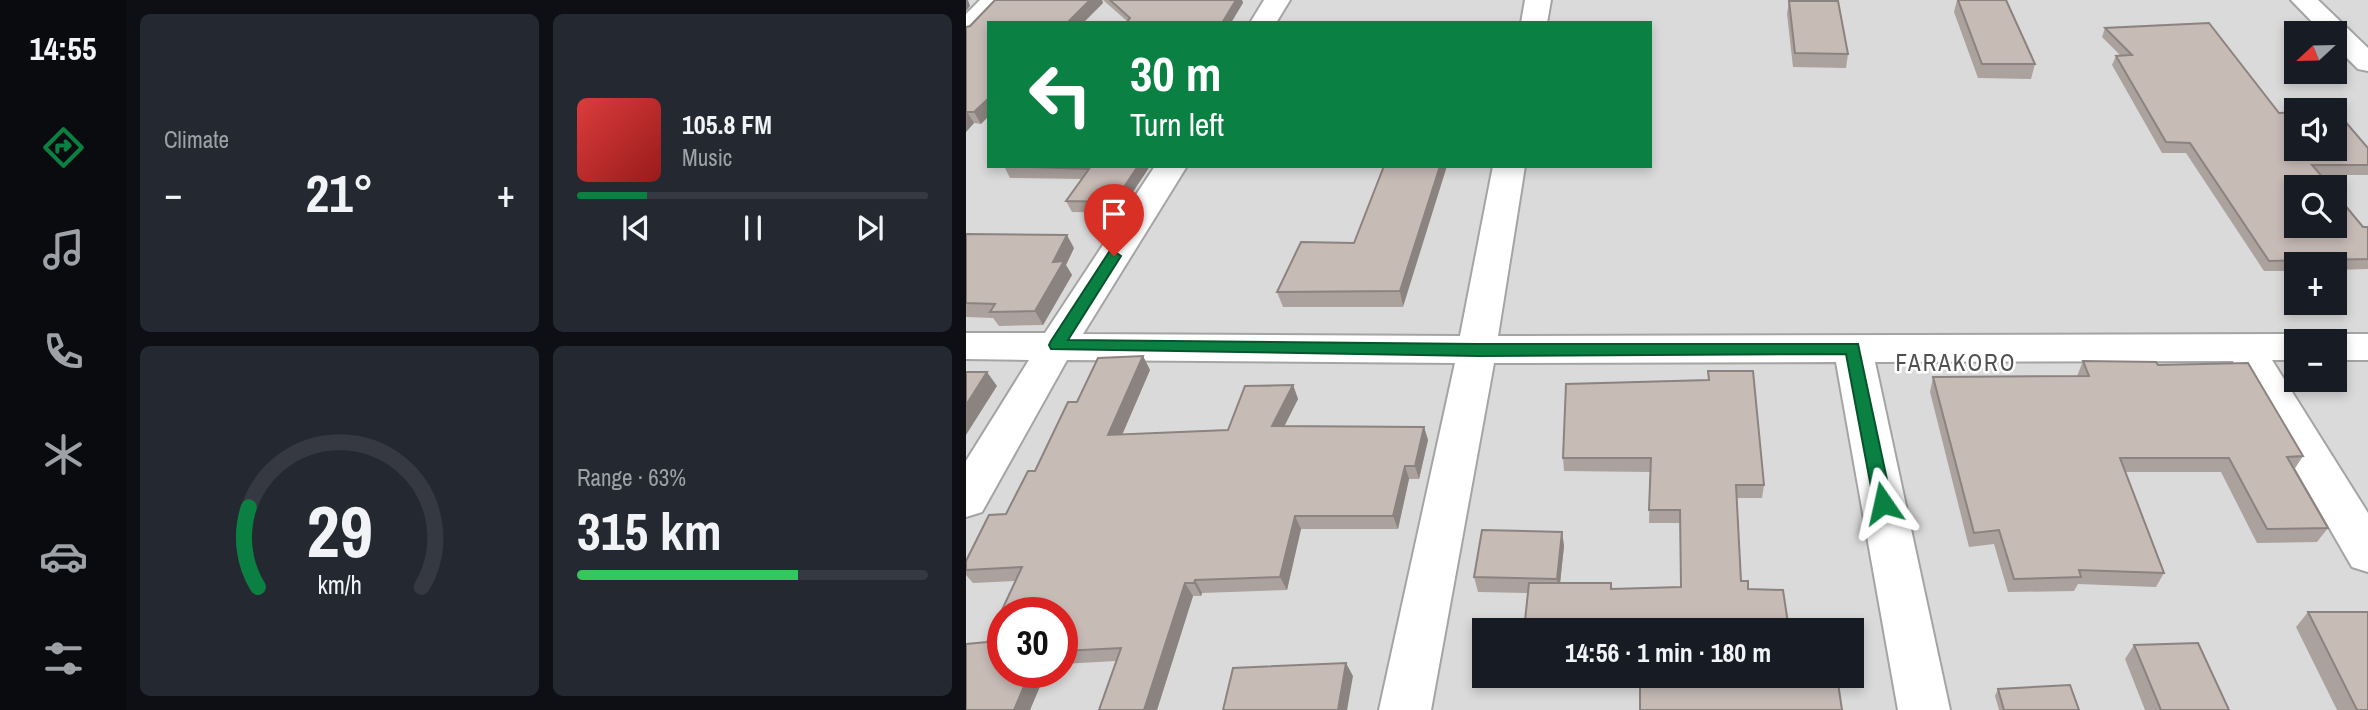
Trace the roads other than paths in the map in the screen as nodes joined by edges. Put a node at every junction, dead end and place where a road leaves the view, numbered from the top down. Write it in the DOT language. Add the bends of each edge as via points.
graph roads {
  1 [pos="994,0"];
  2 [pos="1278,0"];
  3 [pos="1538,0"];
  4 [pos="2304,0"];
  5 [pos="1264,21"];
  6 [pos="1534,21"];
  7 [pos="966,29"];
  8 [pos="2368,63"];
  9 [pos="1170,168"];
  10 [pos="1509,168"];
  11 [pos="1057,345"];
  12 [pos="966,346"];
  13 [pos="2368,346"];
  14 [pos="2244,347"];
  15 [pos="2284,347"];
  16 [pos="2347,347"];
  17 [pos="1853,348"];
  18 [pos="1478,350"];
  19 [pos="966,499"];
  20 [pos="2368,553"];
  21 [pos="1405,710"];
  22 [pos="1924,710"];
  1 -- 7 [label="street"];
  2 -- 5 [label="street"];
  3 -- 6 [label="street"];
  4 -- 8 [label="street"];
  9 -- 11 [label="street"];
  10 -- 18 [label="street"];
  11 -- 12 [label="street"];
  11 -- 18 [label="street"];
  11 -- 19 [label="street"];
  13 -- 16 [label="street"];
  14 -- 15 [label="street"];
  14 -- 17 [label="street"];
  14 -- 20 [label="street"];
  17 -- 18 [label="street"];
  17 -- 22 [label="street"];
  18 -- 21 [label="street"];
}
